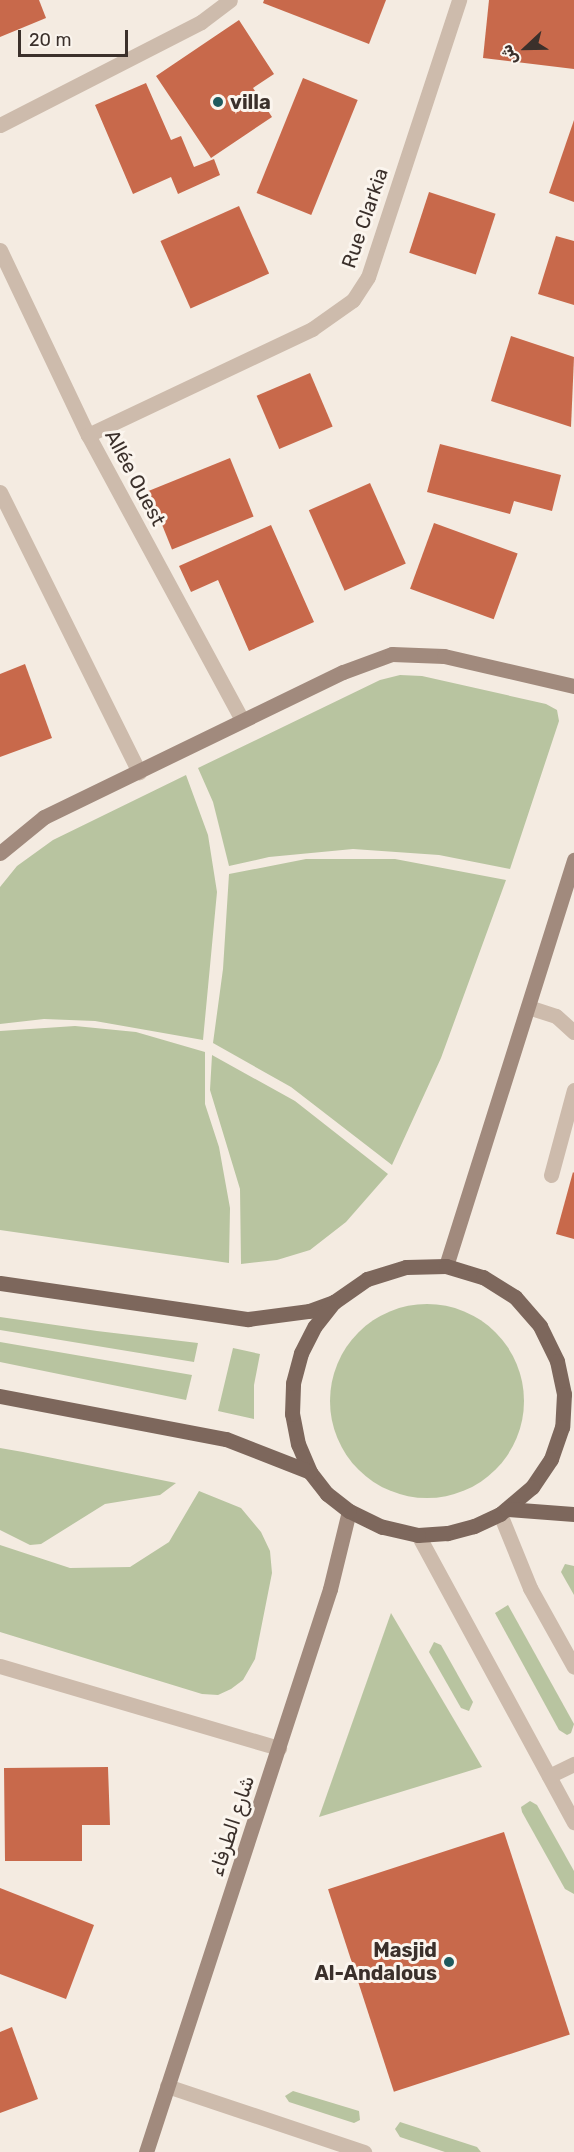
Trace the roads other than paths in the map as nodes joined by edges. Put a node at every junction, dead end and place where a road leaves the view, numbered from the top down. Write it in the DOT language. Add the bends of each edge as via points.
graph roads {
  1 [pos="230,0"];
  2 [pos="459,0"];
  3 [pos="0,125"];
  4 [pos="0,250"];
  5 [pos="88,435"];
  6 [pos="0,492"];
  7 [pos="574,686"];
  8 [pos="242,720"];
  9 [pos="139,772"];
  10 [pos="0,853"];
  11 [pos="574,860"];
  12 [pos="568,903"];
  13 [pos="528,1007"];
  14 [pos="574,1032"];
  15 [pos="574,1090"];
  16 [pos="550,1175"];
  17 [pos="446,1266"];
  18 [pos="0,1283"];
  19 [pos="334,1302"];
  20 [pos="557,1361"];
  21 [pos="574,1367"];
  22 [pos="0,1396"];
  23 [pos="310,1472"];
  24 [pos="349,1511"];
  25 [pos="503,1511"];
  26 [pos="574,1514"];
  27 [pos="418,1534"];
  28 [pos="0,1666"];
  29 [pos="574,1667"];
  30 [pos="279,1748"];
  31 [pos="574,1764"];
  32 [pos="549,1776"];
  33 [pos="574,1822"];
  34 [pos="167,2086"];
  35 [pos="146,2152"];
  36 [pos="364,2152"];
  1 -- 3 [label="street" via="201,22"];
  2 -- 5 [label="street, Rue Clarkia" via="368,278 353,300 312,329"];
  4 -- 5 [label="street, Allée Ouest"];
  5 -- 8 [label="street, Allée Ouest"];
  6 -- 9 [label="street"];
  7 -- 8 [label="street" via="444,656 392,654 343,672"];
  8 -- 9 [label="street"];
  9 -- 10 [label="street" via="44,817"];
  11 -- 12 [label="street"];
  12 -- 13 [label="street"];
  13 -- 14 [label="street" via="556,1016"];
  13 -- 17 [label="street"];
  15 -- 16 [label="street"];
  17 -- 19 [label="main road" via="396,1270 367,1279"];
  17 -- 20 [label="main road" via="483,1277 515,1297 540,1326"];
  18 -- 19 [label="main road" via="248,1319 289,1316"];
  19 -- 23 [label="main road" via="301,1353 293,1383 296,1434"];
  20 -- 21 [label="main road"];
  20 -- 25 [label="main road" via="564,1394 551,1459 532,1487"];
  22 -- 23 [label="main road" via="226,1439"];
  23 -- 24 [label="main road"];
  24 -- 27 [label="main road" via="382,1527"];
  24 -- 30 [label="street, شارع الطرفاء" via="330,1589"];
  25 -- 26 [label="main road"];
  25 -- 27 [label="main road" via="447,1533"];
  25 -- 29 [label="street" via="530,1588"];
  27 -- 32 [label="street"];
  28 -- 30 [label="street"];
  30 -- 34 [label="street, شارع الطرفاء"];
  31 -- 32 [label="street"];
  32 -- 33 [label="street"];
  34 -- 35 [label="street, شارع الطرفاء"];
  34 -- 36 [label="street"];
}
